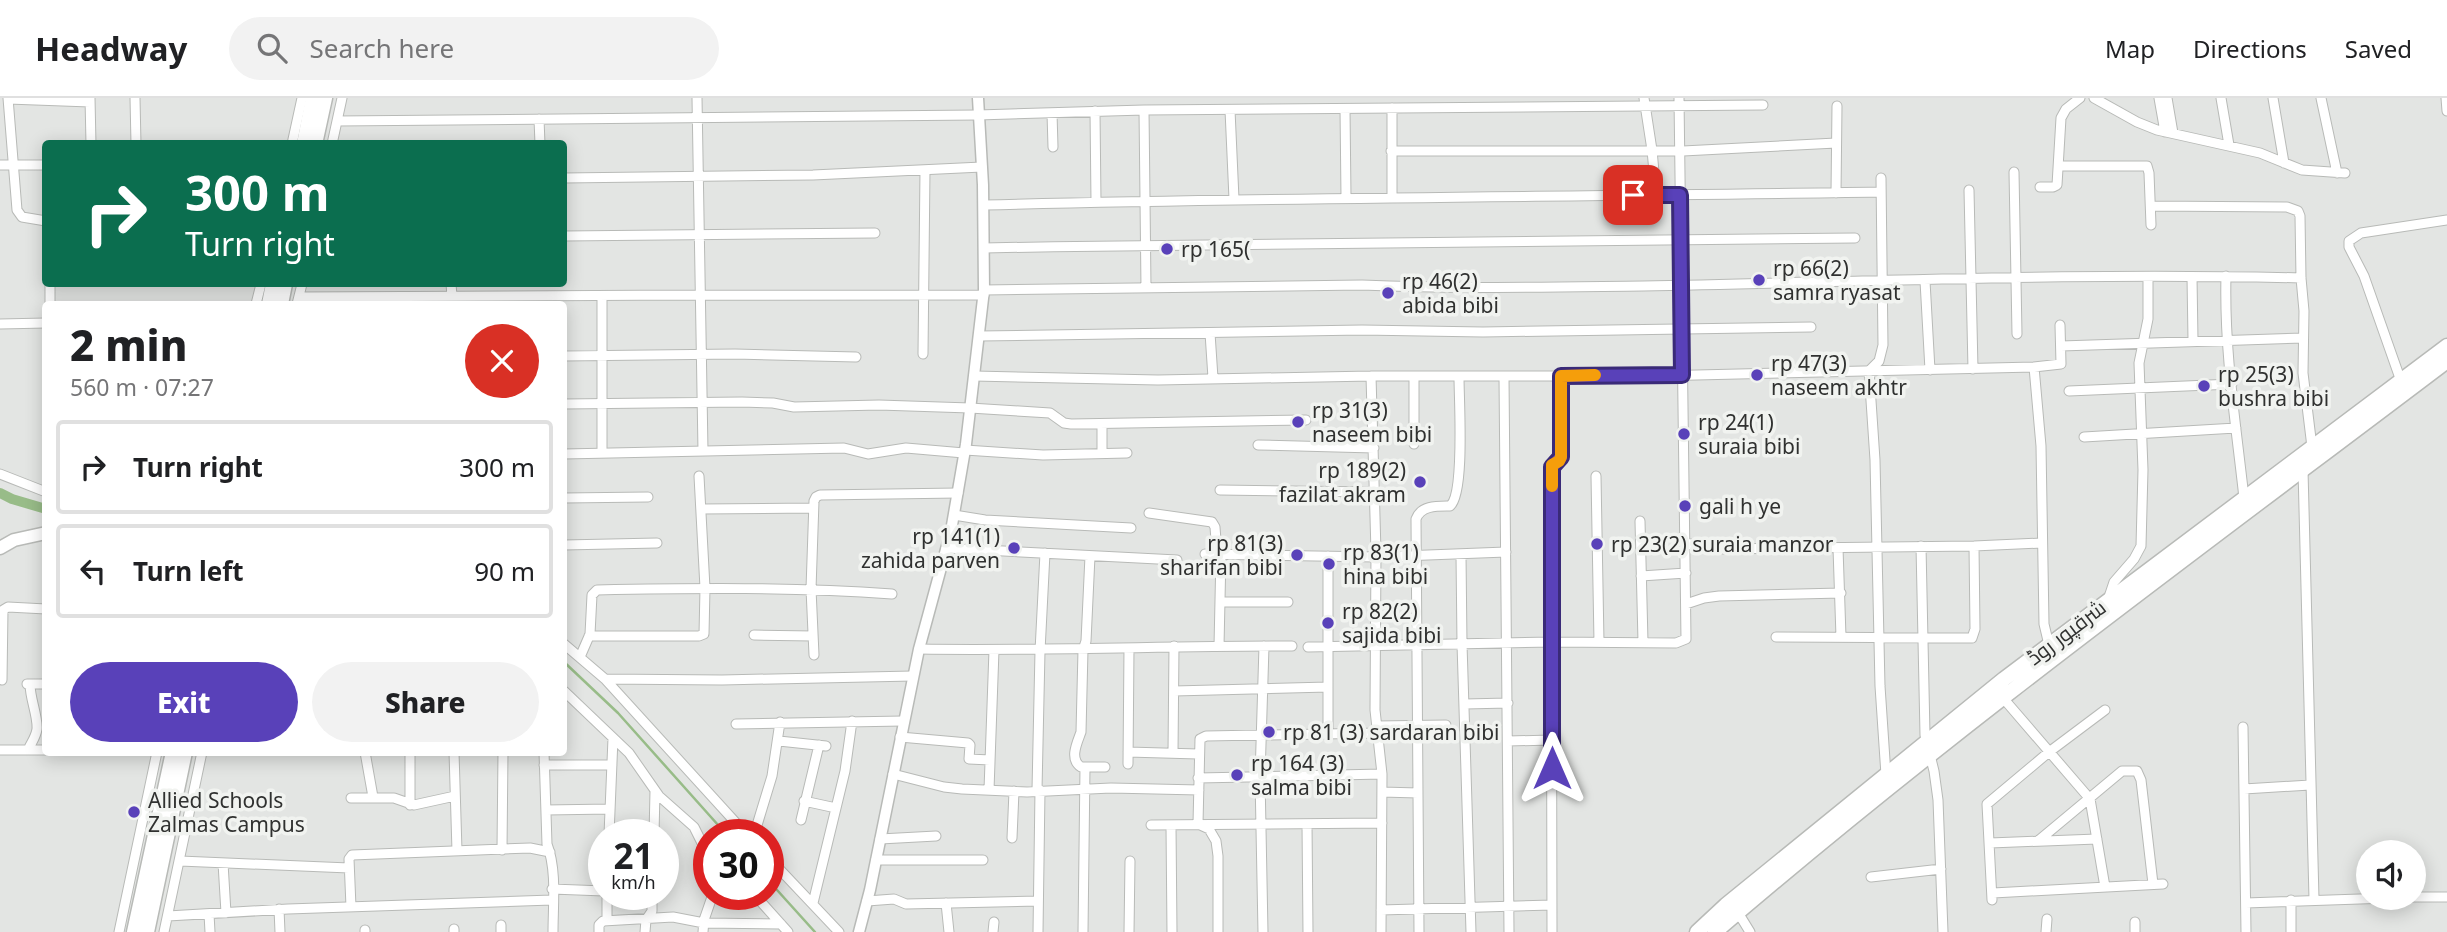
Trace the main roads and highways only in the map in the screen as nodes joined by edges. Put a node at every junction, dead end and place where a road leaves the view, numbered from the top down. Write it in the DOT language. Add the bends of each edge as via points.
graph roads {
  1 [pos="313,98"];
  2 [pos="325,98"];
  3 [pos="305,140"];
  4 [pos="316,140"];
  5 [pos="2447,346"];
  6 [pos="2447,361"];
  7 [pos="2403,386"];
  8 [pos="42,534"];
  9 [pos="0,548"];
  10 [pos="1928,748"];
  11 [pos="172,756"];
  12 [pos="184,756"];
  13 [pos="1731,910"];
  14 [pos="134,932"];
  15 [pos="147,932"];
  16 [pos="1697,932"];
  17 [pos="1715,932"];
  1 -- 3 [label="main road"];
  2 -- 4 [label="main road"];
  5 -- 7 [label="main road, شرقپور روڈ"];
  6 -- 7 [label="main road, شرقپور روڈ"];
  7 -- 10 [label="main road, شرقپور روڈ" via="2303,470 2003,698"];
  7 -- 10 [label="main road, شرقپور روڈ" via="2312,447 2049,645"];
  8 -- 9 [label="main road"];
  10 -- 13 [label="main road, شرقپور روڈ"];
  10 -- 13 [label="main road, شرقپور روڈ" via="1886,775"];
  11 -- 14 [label="main road"];
  12 -- 15 [label="main road"];
  13 -- 16 [label="main road, شرقپور روڈ"];
  13 -- 17 [label="main road, شرقپور روڈ"];
}
